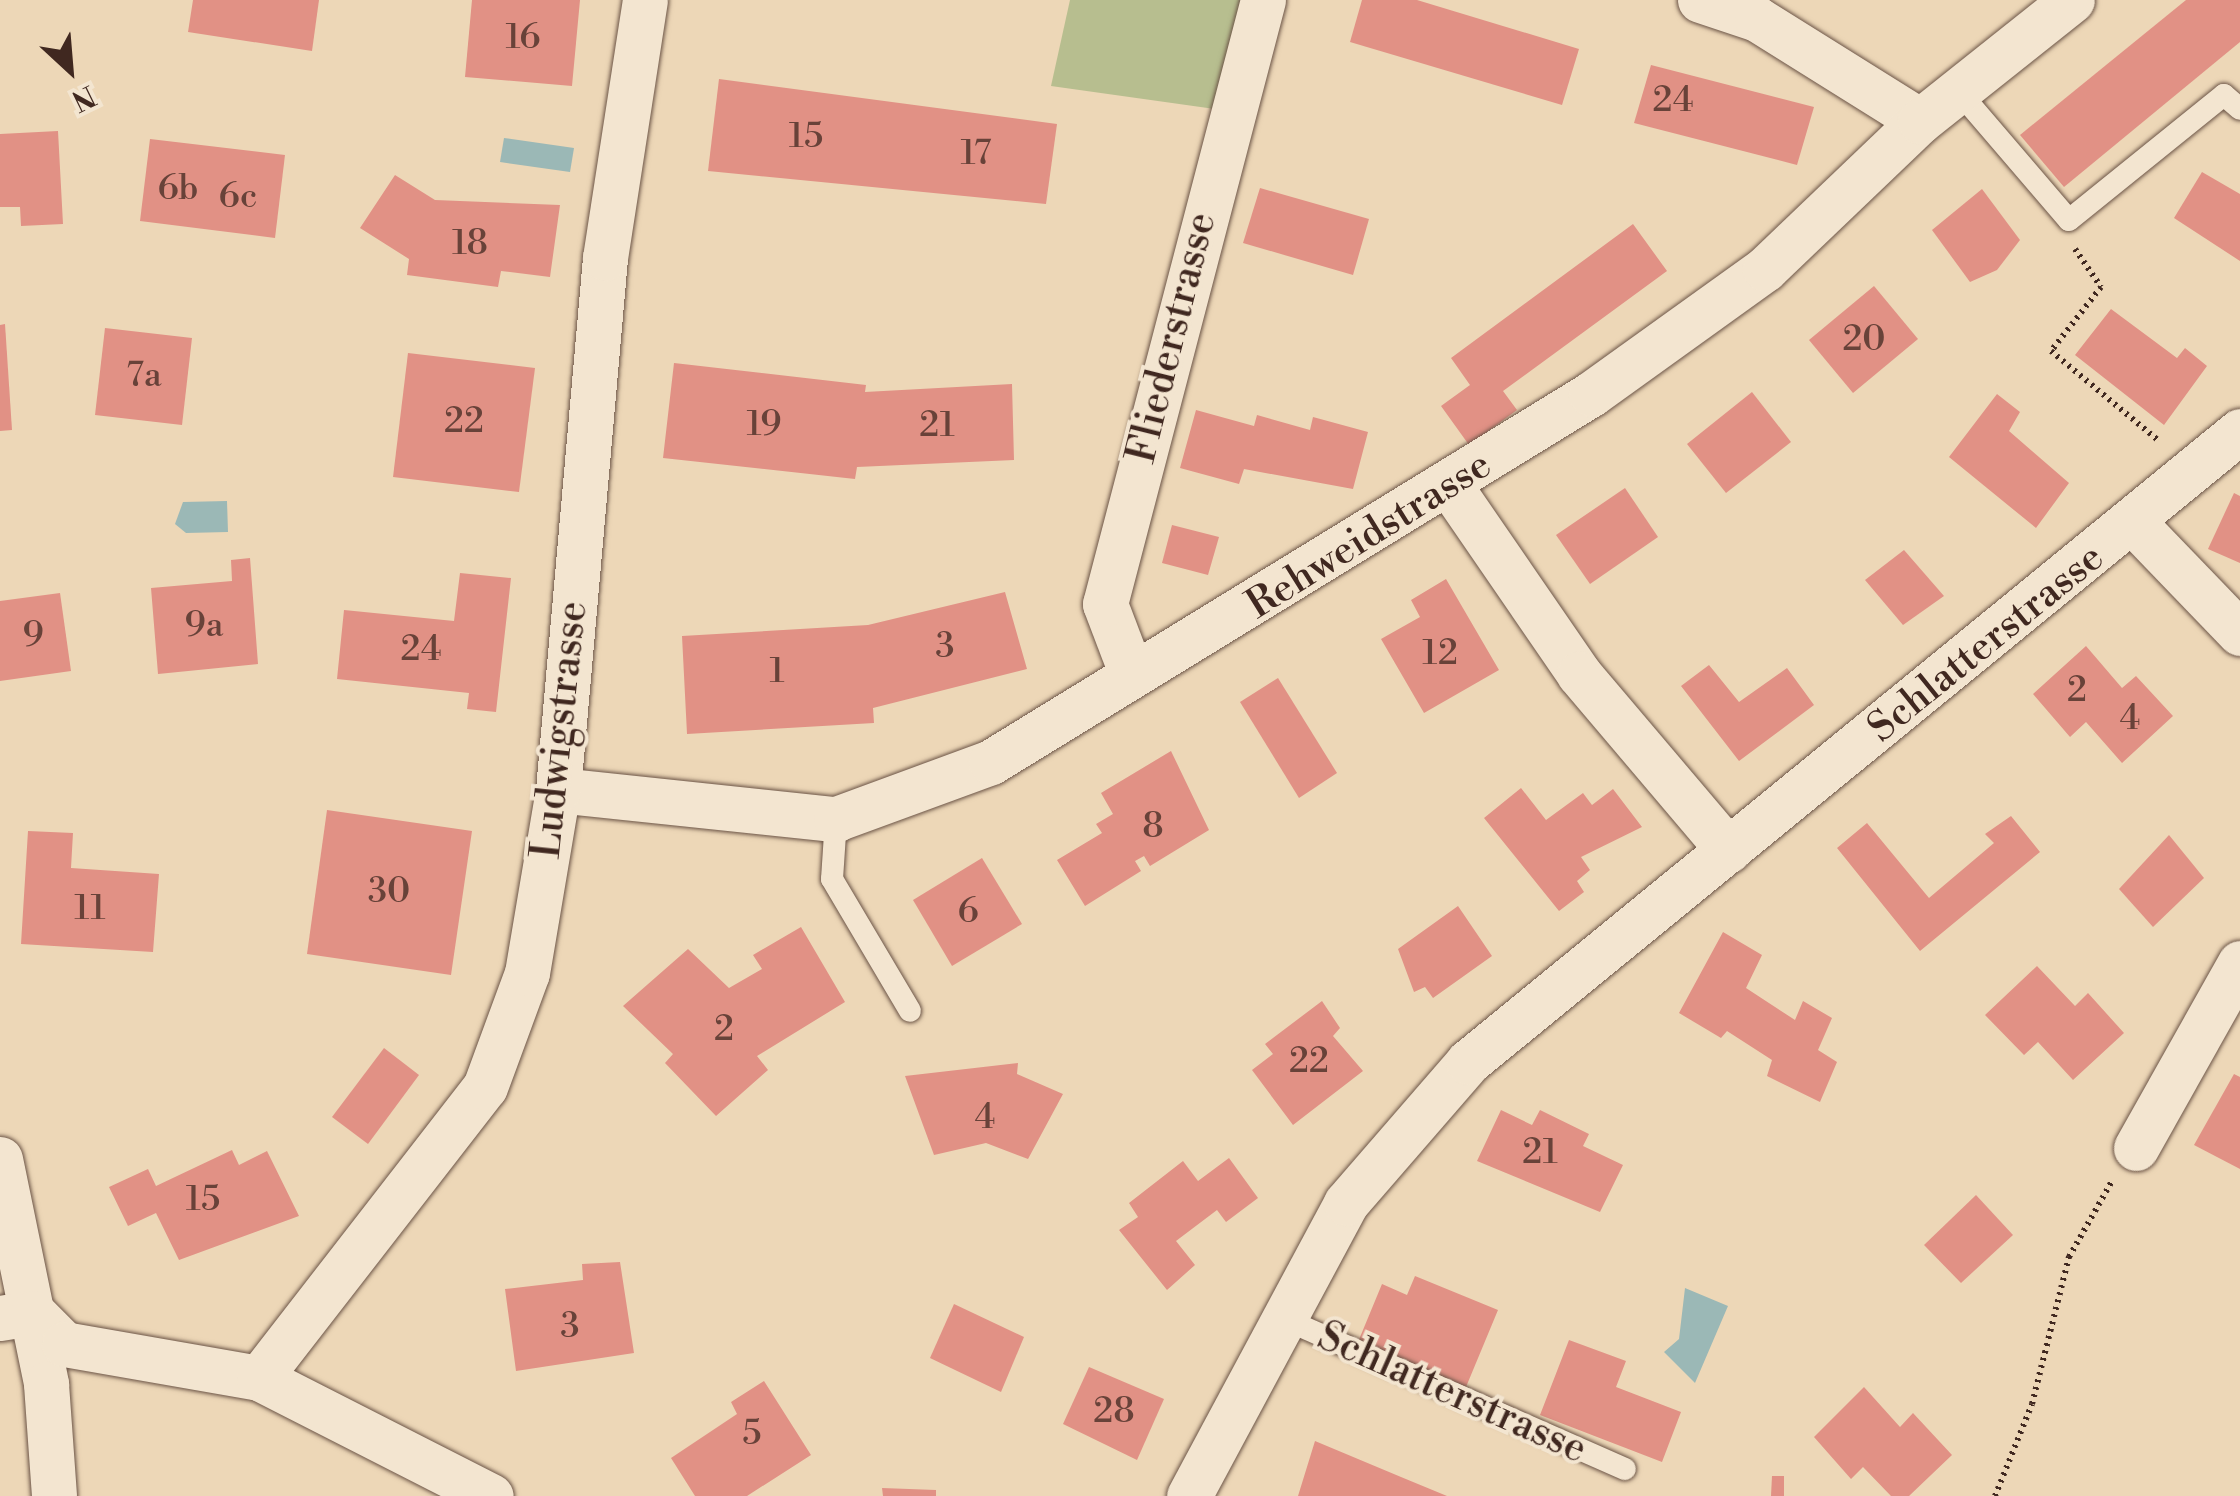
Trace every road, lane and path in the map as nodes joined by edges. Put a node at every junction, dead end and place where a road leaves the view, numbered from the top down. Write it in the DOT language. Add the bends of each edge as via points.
graph roads {
  1 [pos="646,0"];
  2 [pos="1262,0"];
  3 [pos="1700,0"];
  4 [pos="2072,0"];
  5 [pos="1960,93"];
  6 [pos="2240,109"];
  7 [pos="1920,121"];
  8 [pos="2069,220"];
  9 [pos="2240,432"];
  10 [pos="2164,445"];
  11 [pos="1450,486"];
  12 [pos="2133,522"];
  13 [pos="2240,633"];
  14 [pos="1132,674"];
  15 [pos="558,790"];
  16 [pos="836,819"];
  17 [pos="1728,850"];
  18 [pos="2240,963"];
  19 [pos="910,1011"];
  20 [pos="2136,1148"];
  21 [pos="0,1158"];
  22 [pos="16,1315"];
  23 [pos="1278,1316"];
  24 [pos="260,1378"];
  25 [pos="1625,1469"];
  26 [pos="54,1496"];
  27 [pos="491,1496"];
  28 [pos="1190,1496"];
  29 [pos="1995,1496"];
  1 -- 15 [label="street, Ludwigstrasse" via="605,258"];
  2 -- 14 [label="street, Fliederstrasse" via="1105,604"];
  3 -- 7 [label="street" via="1756,19"];
  4 -- 5 [label="street, Rehweidstrasse"];
  5 -- 7 [label="street, Rehweidstrasse"];
  5 -- 8 [label="lane"];
  6 -- 8 [label="lane" via="2224,95"];
  7 -- 11 [label="street, Rehweidstrasse" via="1765,268"];
  8 -- 10 [label="path" via="2068,239 2101,287 2051,351"];
  9 -- 12 [label="street, Schlatterstrasse"];
  11 -- 14 [label="street, Rehweidstrasse"];
  11 -- 17 [label="street" via="1579,674"];
  12 -- 13 [label="street"];
  12 -- 17 [label="street, Schlatterstrasse"];
  14 -- 16 [label="street, Rehweidstrasse" via="990,762"];
  15 -- 16 [label="street, Rehweidstrasse"];
  15 -- 24 [label="street, Ludwigstrasse" via="528,973 485,1087"];
  16 -- 19 [label="lane" via="832,879"];
  17 -- 23 [label="street, Schlatterstrasse" via="1414,1117 1346,1203"];
  18 -- 20 [label="street"];
  20 -- 29 [label="path" via="2069,1257 2032,1404"];
  21 -- 22 [label="street"];
  22 -- 24 [label="street" via="64,1344"];
  22 -- 26 [label="street"];
  23 -- 25 [label="lane, Schlatterstrasse"];
  23 -- 28 [label="street, Schlatterstrasse"];
  24 -- 27 [label="street"];
}
